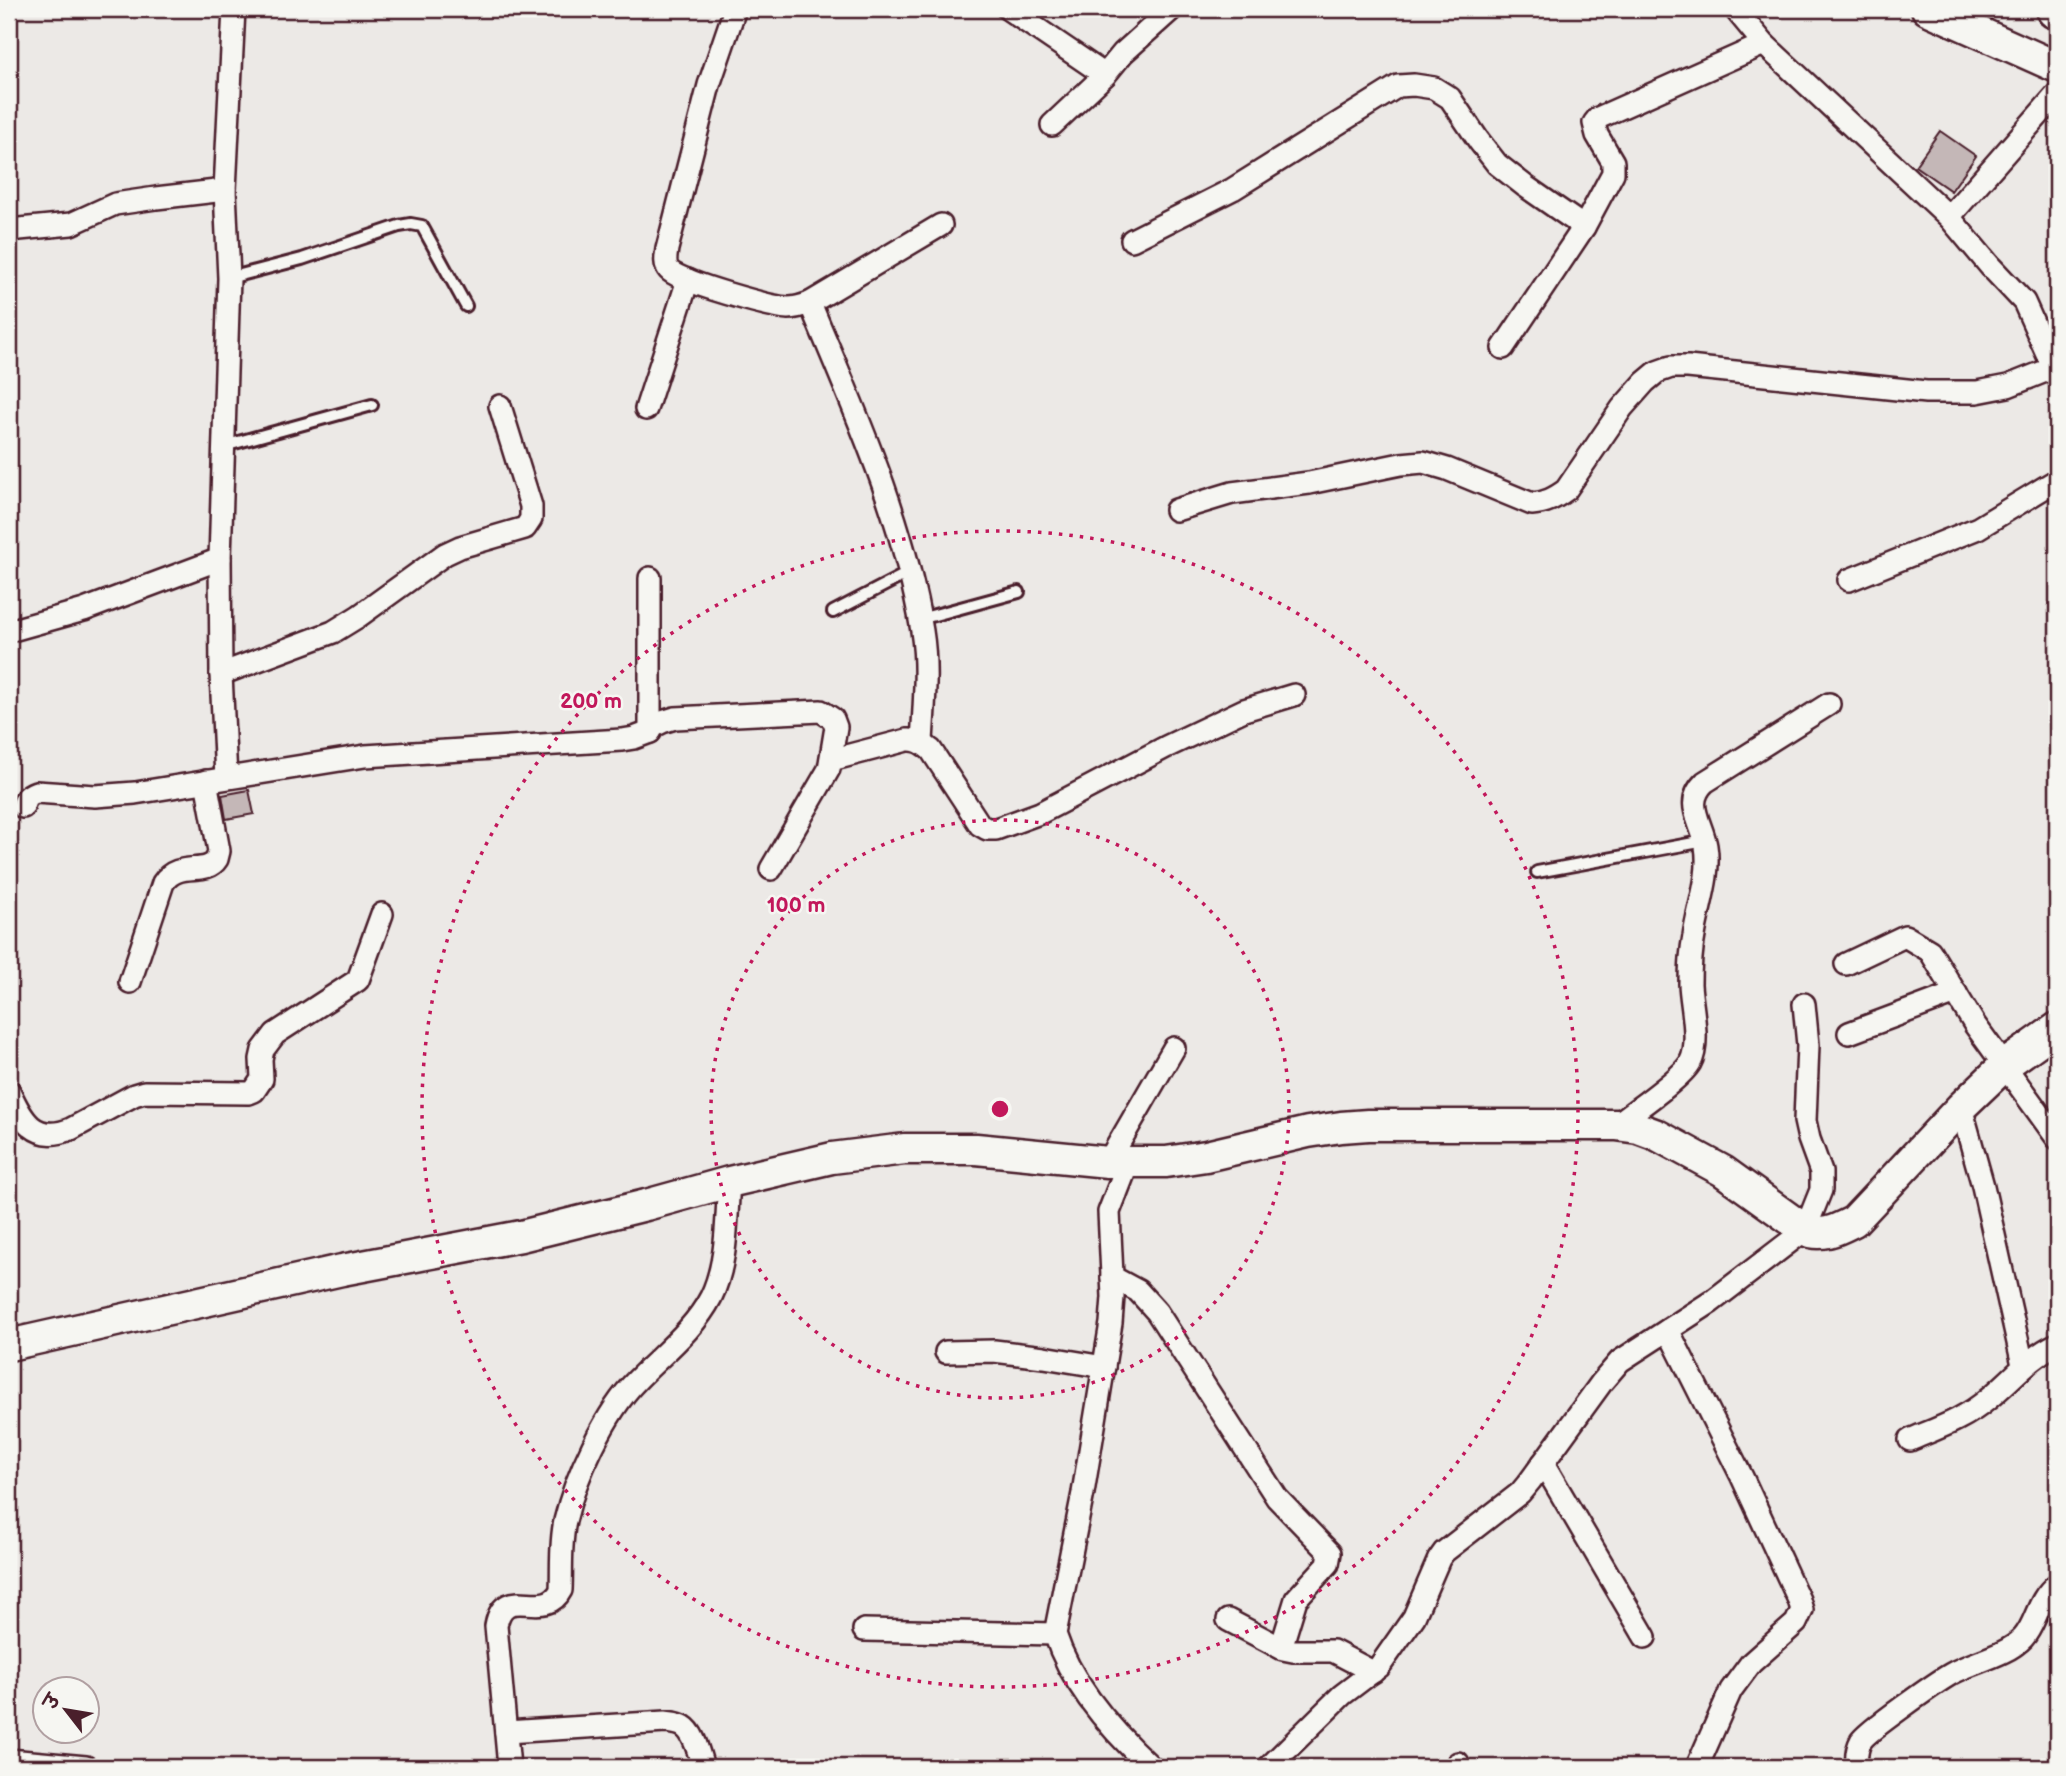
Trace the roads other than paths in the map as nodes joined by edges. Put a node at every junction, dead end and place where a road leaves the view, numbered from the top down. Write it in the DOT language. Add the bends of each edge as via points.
graph roads {
  1 [pos="234,9"];
  2 [pos="735,9"];
  3 [pos="1007,9"];
  4 [pos="1172,9"];
  5 [pos="1735,9"];
  6 [pos="1927,9"];
  7 [pos="1764,44"];
  8 [pos="2057,67"];
  9 [pos="1105,75"];
  10 [pos="2057,94"];
  11 [pos="1052,125"];
  12 [pos="225,190"];
  13 [pos="1949,217"];
  14 [pos="940,225"];
  15 [pos="1584,227"];
  16 [pos="9,230"];
  17 [pos="1132,240"];
  18 [pos="229,278"];
  19 [pos="688,280"];
  20 [pos="810,303"];
  21 [pos="466,306"];
  22 [pos="1503,348"];
  23 [pos="2055,372"];
  24 [pos="372,405"];
  25 [pos="500,406"];
  26 [pos="646,409"];
  27 [pos="224,446"];
  28 [pos="2057,480"];
  29 [pos="1175,510"];
  30 [pos="220,559"];
  31 [pos="910,572"];
  32 [pos="650,578"];
  33 [pos="1849,580"];
  34 [pos="1018,593"];
  35 [pos="833,612"];
  36 [pos="920,619"];
  37 [pos="9,631"];
  38 [pos="222,674"];
  39 [pos="1294,695"];
  40 [pos="1829,704"];
  41 [pos="650,732"];
  42 [pos="922,742"];
  43 [pos="831,760"];
  44 [pos="216,780"];
  45 [pos="23,807"];
  46 [pos="1704,841"];
  47 [pos="771,869"];
  48 [pos="1537,872"];
  49 [pos="382,914"];
  50 [pos="1846,964"];
  51 [pos="130,982"];
  52 [pos="1956,993"];
  53 [pos="1804,1004"];
  54 [pos="2057,1028"];
  55 [pos="1849,1033"];
  56 [pos="1174,1048"];
  57 [pos="2005,1065"];
  58 [pos="9,1091"];
  59 [pos="1961,1107"];
  60 [pos="1616,1125"];
  61 [pos="2057,1138"];
  62 [pos="1118,1163"];
  63 [pos="729,1182"];
  64 [pos="1805,1230"];
  65 [pos="1112,1278"];
  66 [pos="1668,1330"];
  67 [pos="2057,1344"];
  68 [pos="9,1345"];
  69 [pos="946,1352"];
  70 [pos="2023,1365"];
  71 [pos="1104,1367"];
  72 [pos="1910,1440"];
  73 [pos="1543,1463"];
  74 [pos="2057,1584"];
  75 [pos="1228,1620"];
  76 [pos="864,1630"];
  77 [pos="1055,1633"];
  78 [pos="1645,1637"];
  79 [pos="1281,1648"];
  80 [pos="1373,1672"];
  81 [pos="506,1732"];
  82 [pos="9,1760"];
  83 [pos="86,1767"];
  84 [pos="509,1767"];
  85 [pos="703,1767"];
  86 [pos="1151,1767"];
  87 [pos="1269,1767"];
  88 [pos="1698,1767"];
  89 [pos="1857,1767"];
  1 -- 12 [label="street"];
  2 -- 19 [label="street" via="709,85 667,249 668,269"];
  3 -- 9 [label="street"];
  4 -- 9 [label="street"];
  5 -- 7 [label="street"];
  6 -- 8 [label="street"];
  7 -- 13 [label="street"];
  7 -- 15 [label="street" via="1598,118 1594,124 1597,135 1614,168"];
  9 -- 11 [label="street"];
  10 -- 13 [label="street"];
  12 -- 16 [label="street" via="115,204 71,224"];
  12 -- 18 [label="street"];
  13 -- 23 [label="street" via="2024,302"];
  14 -- 20 [label="street"];
  15 -- 17 [label="street" via="1497,164 1450,98 1414,85 1398,86 1233,190"];
  15 -- 22 [label="street"];
  18 -- 21 [label="lane" via="399,226 416,225 422,226"];
  18 -- 27 [label="street"];
  19 -- 20 [label="street" via="772,306 798,308"];
  19 -- 26 [label="street"];
  20 -- 31 [label="street" via="876,461"];
  23 -- 29 [label="street" via="1977,392 1926,392 1671,368 1657,372 1622,408 1566,490 1542,503 1532,504 1423,462 1232,493"];
  24 -- 27 [label="lane"];
  25 -- 38 [label="street" via="531,506 528,524 445,554 333,632"];
  27 -- 30 [label="street"];
  28 -- 33 [label="street" via="1978,528"];
  30 -- 37 [label="street" via="85,610"];
  30 -- 38 [label="street"];
  31 -- 35 [label="lane"];
  31 -- 36 [label="street"];
  32 -- 41 [label="street"];
  34 -- 36 [label="lane"];
  36 -- 42 [label="street" via="926,674"];
  38 -- 44 [label="street"];
  39 -- 42 [label="street" via="1244,710 1040,813 996,830 980,825"];
  40 -- 46 [label="street" via="1698,789 1695,804"];
  41 -- 43 [label="street" via="675,718 821,711 836,727"];
  41 -- 44 [label="street" via="600,741 365,756"];
  42 -- 43 [label="street" via="907,740"];
  43 -- 47 [label="street"];
  44 -- 45 [label="street" via="116,795 36,792"];
  44 -- 51 [label="street" via="218,859 210,866 167,876"];
  46 -- 48 [label="lane"];
  46 -- 60 [label="street" via="1706,874 1693,937 1690,984 1694,1051 1678,1076"];
  49 -- 58 [label="street" via="358,980 275,1034 263,1050 262,1079 254,1091 144,1092 62,1133 49,1134 28,1124"];
  50 -- 52 [label="street" via="1905,936 1930,951"];
  52 -- 55 [label="street"];
  52 -- 57 [label="street"];
  53 -- 64 [label="street" via="1808,1045 1805,1121 1821,1172 1821,1190"];
  54 -- 57 [label="street"];
  56 -- 62 [label="street"];
  57 -- 59 [label="street"];
  57 -- 61 [label="street"];
  59 -- 64 [label="street" via="1854,1221 1831,1232 1814,1235"];
  59 -- 70 [label="street"];
  60 -- 62 [label="street" via="1341,1126 1206,1157"];
  60 -- 64 [label="street" via="1657,1135 1723,1171"];
  62 -- 63 [label="street" via="976,1149 905,1149 832,1158"];
  62 -- 65 [label="street" via="1110,1212"];
  63 -- 68 [label="street" via="521,1236 342,1270"];
  63 -- 81 [label="street" via="723,1255 711,1297 621,1399 589,1456 565,1522 562,1590 549,1603 509,1603 498,1615"];
  64 -- 66 [label="street"];
  65 -- 71 [label="street"];
  65 -- 79 [label="street" via="1138,1291 1157,1312 1277,1497 1329,1549 1328,1564 1296,1599"];
  66 -- 73 [label="street" via="1620,1361"];
  66 -- 88 [label="street" via="1802,1610 1796,1623 1739,1677"];
  67 -- 70 [label="street"];
  69 -- 71 [label="street" via="994,1351"];
  70 -- 72 [label="street" via="1970,1414"];
  71 -- 77 [label="street"];
  73 -- 78 [label="street"];
  73 -- 80 [label="street" via="1520,1493 1444,1552 1414,1616"];
  74 -- 89 [label="street" via="2041,1603 2024,1637 1951,1674 1862,1739"];
  75 -- 79 [label="street"];
  76 -- 77 [label="street"];
  77 -- 86 [label="street" via="1070,1670 1111,1729"];
  79 -- 80 [label="street" via="1333,1651"];
  80 -- 87 [label="street" via="1342,1695"];
  81 -- 84 [label="street"];
  81 -- 85 [label="street" via="678,1724 690,1732"];
  82 -- 83 [label="street"];
}
